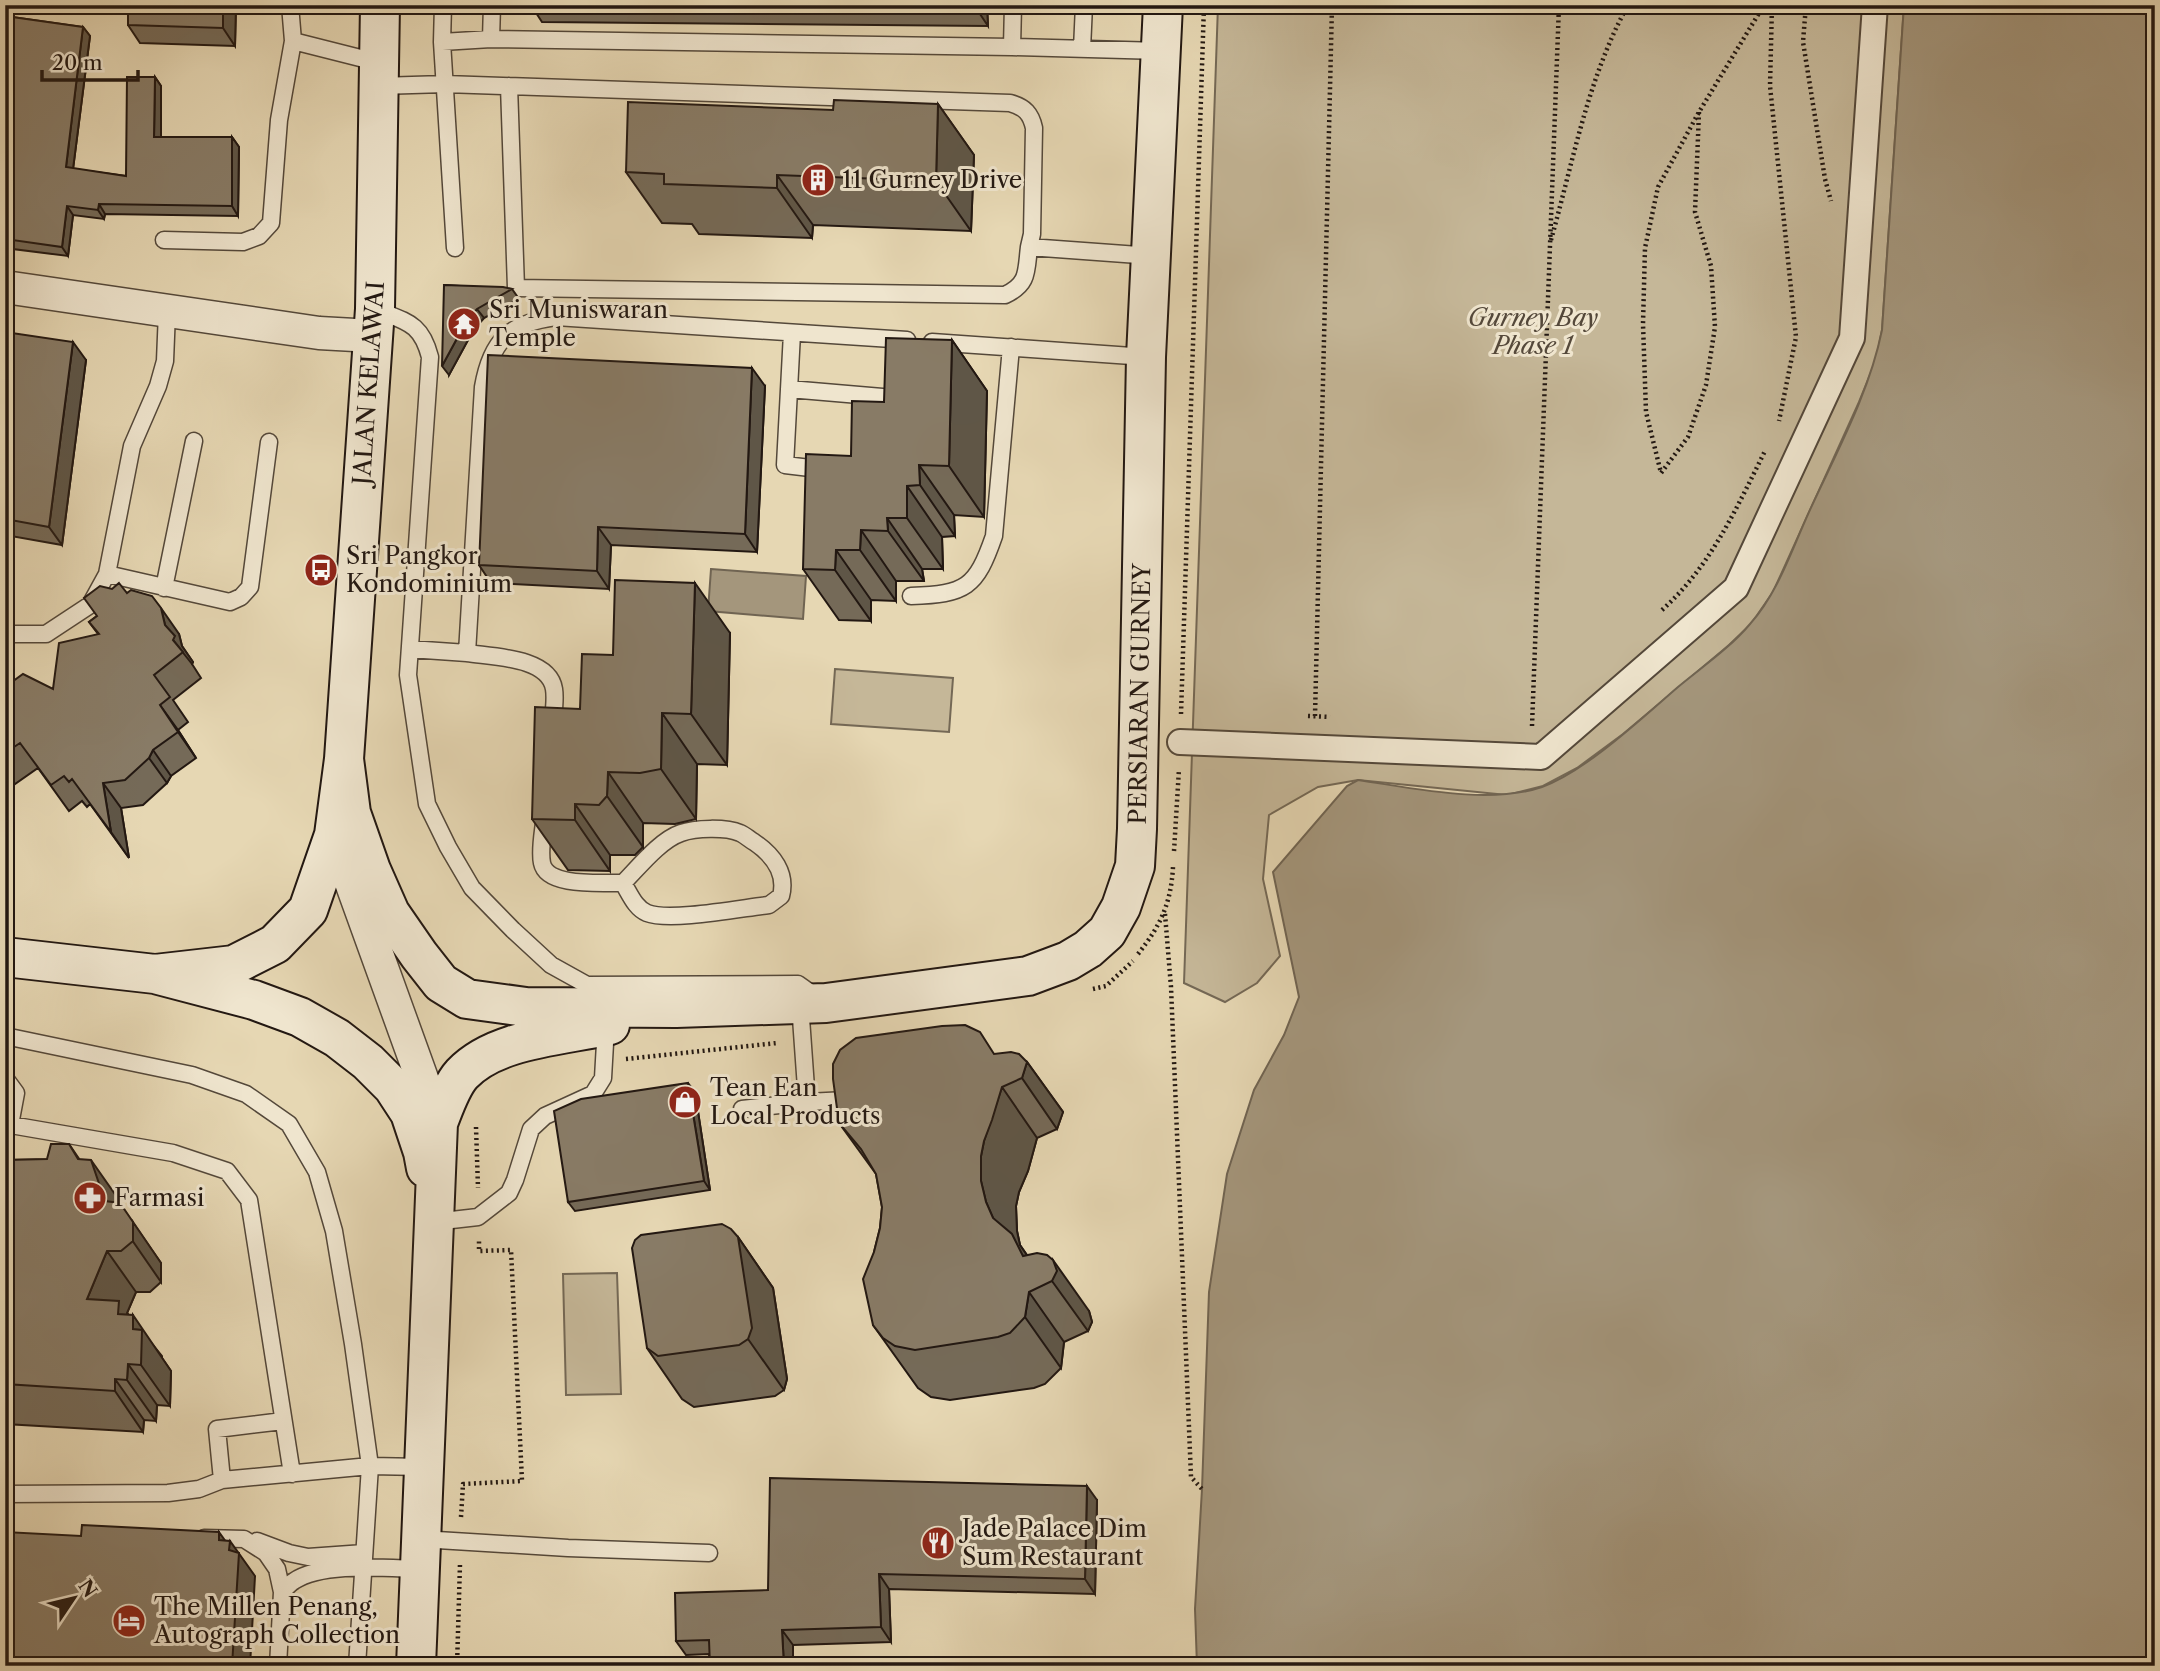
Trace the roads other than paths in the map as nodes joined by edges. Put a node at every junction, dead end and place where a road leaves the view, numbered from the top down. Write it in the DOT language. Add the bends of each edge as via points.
graph roads {
  1 [pos="290,5"];
  2 [pos="380,5"];
  3 [pos="443,5"];
  4 [pos="492,5"];
  5 [pos="1013,5"];
  6 [pos="1084,5"];
  7 [pos="1163,5"];
  8 [pos="1875,5"];
  9 [pos="491,39"];
  10 [pos="292,41"];
  11 [pos="442,42"];
  12 [pos="1012,47"];
  13 [pos="1082,49"];
  14 [pos="1161,51"];
  15 [pos="379,74"];
  16 [pos="445,84"];
  17 [pos="509,86"];
  18 [pos="164,240"];
  19 [pos="1029,247"];
  20 [pos="456,248"];
  21 [pos="1152,256"];
  22 [pos="5,287"];
  23 [pos="167,312"];
  24 [pos="374,323"];
  25 [pos="792,333"];
  26 [pos="1011,347"];
  27 [pos="1146,357"];
  28 [pos="789,389"];
  29 [pos="893,398"];
  30 [pos="194,442"];
  31 [pos="269,442"];
  32 [pos="844,472"];
  33 [pos="107,574"];
  34 [pos="164,588"];
  35 [pos="911,596"];
  36 [pos="5,634"];
  37 [pos="410,649"];
  38 [pos="467,653"];
  39 [pos="1180,742"];
  40 [pos="551,745"];
  41 [pos="344,760"];
  42 [pos="546,800"];
  43 [pos="334,835"];
  44 [pos="623,883"];
  45 [pos="5,957"];
  46 [pos="155,974"];
  47 [pos="813,1003"];
  48 [pos="676,1008"];
  49 [pos="606,1026"];
  50 [pos="5,1036"];
  51 [pos="5,1078"];
  52 [pos="846,1100"];
  53 [pos="807,1102"];
  54 [pos="742,1109"];
  55 [pos="438,1123"];
  56 [pos="8,1124"];
  57 [pos="434,1217"];
  58 [pos="283,1421"];
  59 [pos="370,1466"];
  60 [pos="424,1467"];
  61 [pos="292,1474"];
  62 [pos="222,1480"];
  63 [pos="5,1494"];
  64 [pos="191,1538"];
  65 [pos="244,1539"];
  66 [pos="709,1553"];
  67 [pos="420,1554"];
  68 [pos="364,1560"];
  69 [pos="282,1592"];
  70 [pos="278,1666"];
  71 [pos="356,1666"];
  72 [pos="416,1666"];
  1 -- 10 [label="lane"];
  2 -- 15 [label="main road, JALAN KELAWAI"];
  3 -- 11 [label="lane"];
  4 -- 9 [label="lane"];
  5 -- 12 [label="lane"];
  6 -- 13 [label="lane"];
  7 -- 14 [label="main road, PERSIARAN GURNEY"];
  8 -- 39 [label="street" via="1853,338 1736,588 1541,757"];
  9 -- 11 [label="lane"];
  9 -- 12 [label="lane"];
  10 -- 15 [label="lane"];
  10 -- 18 [label="lane" via="279,120 271,223 260,236 243,242"];
  11 -- 16 [label="lane"];
  12 -- 13 [label="lane"];
  13 -- 14 [label="lane"];
  14 -- 21 [label="main road, PERSIARAN GURNEY"];
  15 -- 16 [label="lane"];
  15 -- 24 [label="main road, JALAN KELAWAI"];
  16 -- 17 [label="lane"];
  16 -- 20 [label="lane"];
  17 -- 19 [label="lane" via="1010,103 1027,111 1034,128"];
  17 -- 19 [label="lane" via="516,288 1005,295 1018,289 1025,278"];
  19 -- 21 [label="lane"];
  21 -- 27 [label="main road, PERSIARAN GURNEY"];
  22 -- 23 [label="street"];
  23 -- 24 [label="street" via="318,333"];
  23 -- 33 [label="lane" via="164,361 132,446"];
  24 -- 37 [label="lane" via="417,328 430,357"];
  24 -- 41 [label="main road, JALAN KELAWAI"];
  25 -- 26 [label="lane" via="906,346"];
  25 -- 28 [label="lane"];
  25 -- 38 [label="lane" via="556,317 534,320 497,345 483,387"];
  26 -- 27 [label="lane"];
  26 -- 35 [label="lane" via="994,536 985,563 971,582 944,595"];
  27 -- 47 [label="main road, PERSIARAN GURNEY" via="1138,829 1135,866 1121,907 1107,932 1088,949 1028,976"];
  28 -- 29 [label="lane"];
  28 -- 32 [label="lane" via="785,465"];
  30 -- 34 [label="lane"];
  31 -- 34 [label="lane" via="250,587 230,602"];
  33 -- 34 [label="lane"];
  33 -- 36 [label="lane" via="90,606 46,634"];
  37 -- 38 [label="lane"];
  37 -- 47 [label="lane" via="408,675 427,804 472,888 551,965 587,985 798,984"];
  38 -- 40 [label="lane" via="529,663 551,678 555,691"];
  41 -- 43 [label="main road, JALAN KELAWAI"];
  41 -- 48 [label="main road, JALAN KELAWAI" via="351,813 371,870 390,913 441,983 467,999 526,1007"];
  42 -- 44 [label="lane" via="542,866 548,874 558,881"];
  43 -- 46 [label="main road, JALAN KELAWAI" via="308,910 275,943 234,965"];
  43 -- 55 [label="street"];
  44 -- 44 [label="lane" via="646,913 666,917 769,905 781,896 784,884 766,850 740,833 705,829 679,833"];
  45 -- 46 [label="main road"];
  46 -- 57 [label="main road" via="300,1017 368,1062 410,1113 423,1152"];
  47 -- 48 [label="main road, PERSIARAN GURNEY"];
  47 -- 53 [label="lane"];
  48 -- 49 [label="main road"];
  49 -- 55 [label="main road" via="525,1042 483,1057 460,1075"];
  49 -- 57 [label="lane" via="603,1078 593,1094 545,1116 531,1129 509,1193 478,1217"];
  50 -- 59 [label="lane" via="192,1075 246,1094 289,1124 317,1172 334,1231"];
  51 -- 56 [label="lane" via="16,1093"];
  52 -- 53 [label="lane"];
  53 -- 54 [label="lane"];
  55 -- 57 [label="main road"];
  56 -- 58 [label="lane" via="173,1153 227,1171 249,1200"];
  57 -- 60 [label="main road"];
  58 -- 61 [label="lane"];
  58 -- 62 [label="lane" via="217,1429"];
  59 -- 60 [label="lane"];
  59 -- 61 [label="lane"];
  59 -- 68 [label="lane"];
  60 -- 67 [label="main road"];
  61 -- 62 [label="lane"];
  62 -- 63 [label="lane" via="168,1493"];
  64 -- 65 [label="lane"];
  65 -- 68 [label="lane" via="308,1557"];
  65 -- 69 [label="lane" via="266,1553 277,1569"];
  66 -- 67 [label="lane" via="460,1541"];
  67 -- 68 [label="lane"];
  67 -- 72 [label="main road"];
  68 -- 69 [label="lane" via="318,1571"];
  68 -- 71 [label="lane"];
  69 -- 70 [label="lane"];
}
